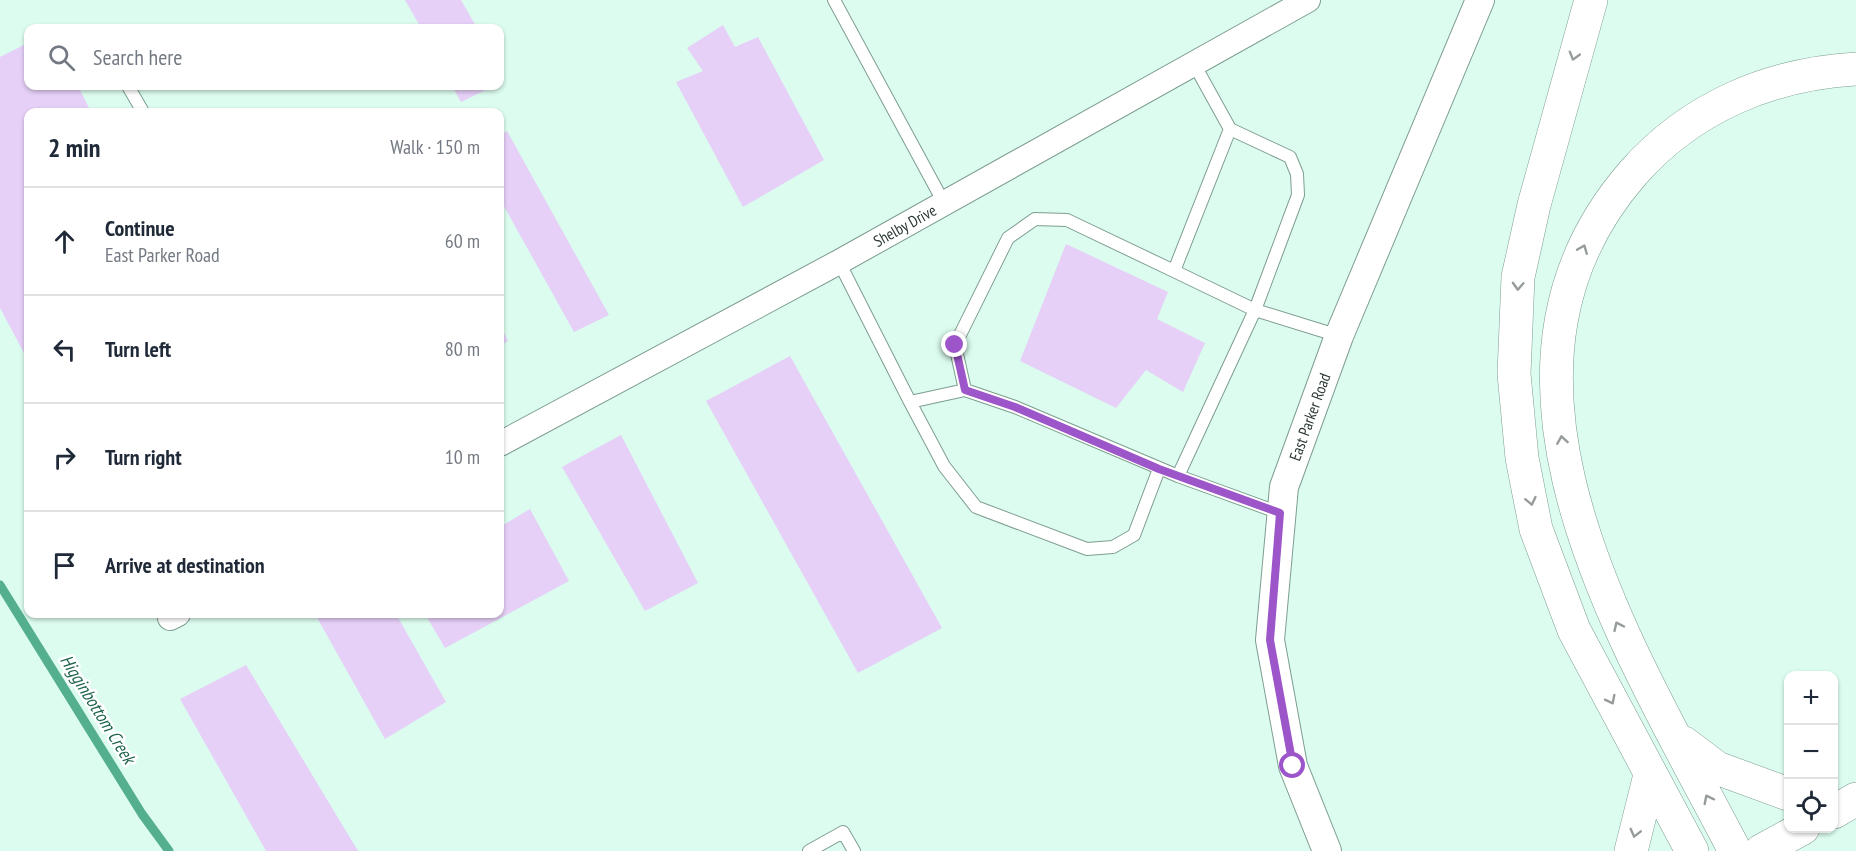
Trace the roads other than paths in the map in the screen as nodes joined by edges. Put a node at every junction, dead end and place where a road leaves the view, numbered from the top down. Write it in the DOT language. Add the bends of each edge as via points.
graph roads {
  1 [pos="834,0"];
  2 [pos="1308,0"];
  3 [pos="1591,0"];
  4 [pos="1475,2"];
  5 [pos="1193,62"];
  6 [pos="1856,69"];
  7 [pos="130,90"];
  8 [pos="141,108"];
  9 [pos="1230,129"];
  10 [pos="944,202"];
  11 [pos="840,262"];
  12 [pos="1174,272"];
  13 [pos="1255,310"];
  14 [pos="1339,336"];
  15 [pos="965,390"];
  16 [pos="910,402"];
  17 [pos="504,442"];
  18 [pos="1159,469"];
  19 [pos="1178,476"];
  20 [pos="1280,513"];
  21 [pos="1676,737"];
  22 [pos="1650,775"];
  23 [pos="1784,793"];
  24 [pos="1794,833"];
  25 [pos="809,851"];
  26 [pos="854,851"];
  27 [pos="1328,851"];
  28 [pos="1631,851"];
  29 [pos="1692,851"];
  30 [pos="1735,851"];
  31 [pos="1761,851"];
  1 -- 10 [label="lane"];
  2 -- 5 [label="street, Shelby Drive"];
  3 -- 22 [label="main road, one-way" via="1534,205 1518,278 1514,374 1522,458 1536,529 1574,630"];
  4 -- 14 [label="street, East Parker Road"];
  5 -- 9 [label="lane"];
  5 -- 10 [label="street, Shelby Drive"];
  21 -- 6 [label="main road, one-way" via="1617,624 1576,510 1557,396 1560,329 1567,293 1586,241 1604,211 1638,167 1672,135 1747,91 1821,71"];
  7 -- 8 [label="lane"];
  9 -- 12 [label="lane"];
  9 -- 13 [label="lane" via="1290,157 1297,174 1298,195"];
  10 -- 11 [label="street, Shelby Drive"];
  11 -- 16 [label="lane"];
  11 -- 17 [label="street, Shelby Drive"];
  12 -- 13 [label="lane"];
  12 -- 15 [label="lane" via="1067,220 1035,219 1008,237 955,345"];
  13 -- 14 [label="lane"];
  13 -- 19 [label="lane"];
  14 -- 20 [label="street, East Parker Road" via="1284,487"];
  15 -- 16 [label="lane"];
  15 -- 18 [label="lane" via="1015,407"];
  16 -- 18 [label="lane" via="944,466 976,507 1087,549 1113,547 1134,535"];
  18 -- 19 [label="lane"];
  19 -- 20 [label="lane"];
  20 -- 27 [label="street, East Parker Road" via="1270,640 1293,766"];
  21 -- 23 [label="main road" via="1717,768"];
  30 -- 21 [label="main road, one-way"];
  22 -- 28 [label="main road, one-way"];
  22 -- 29 [label="main road"];
  24 -- 31 [label="main road"];
  25 -- 26 [label="lane" via="843,832"];
}
